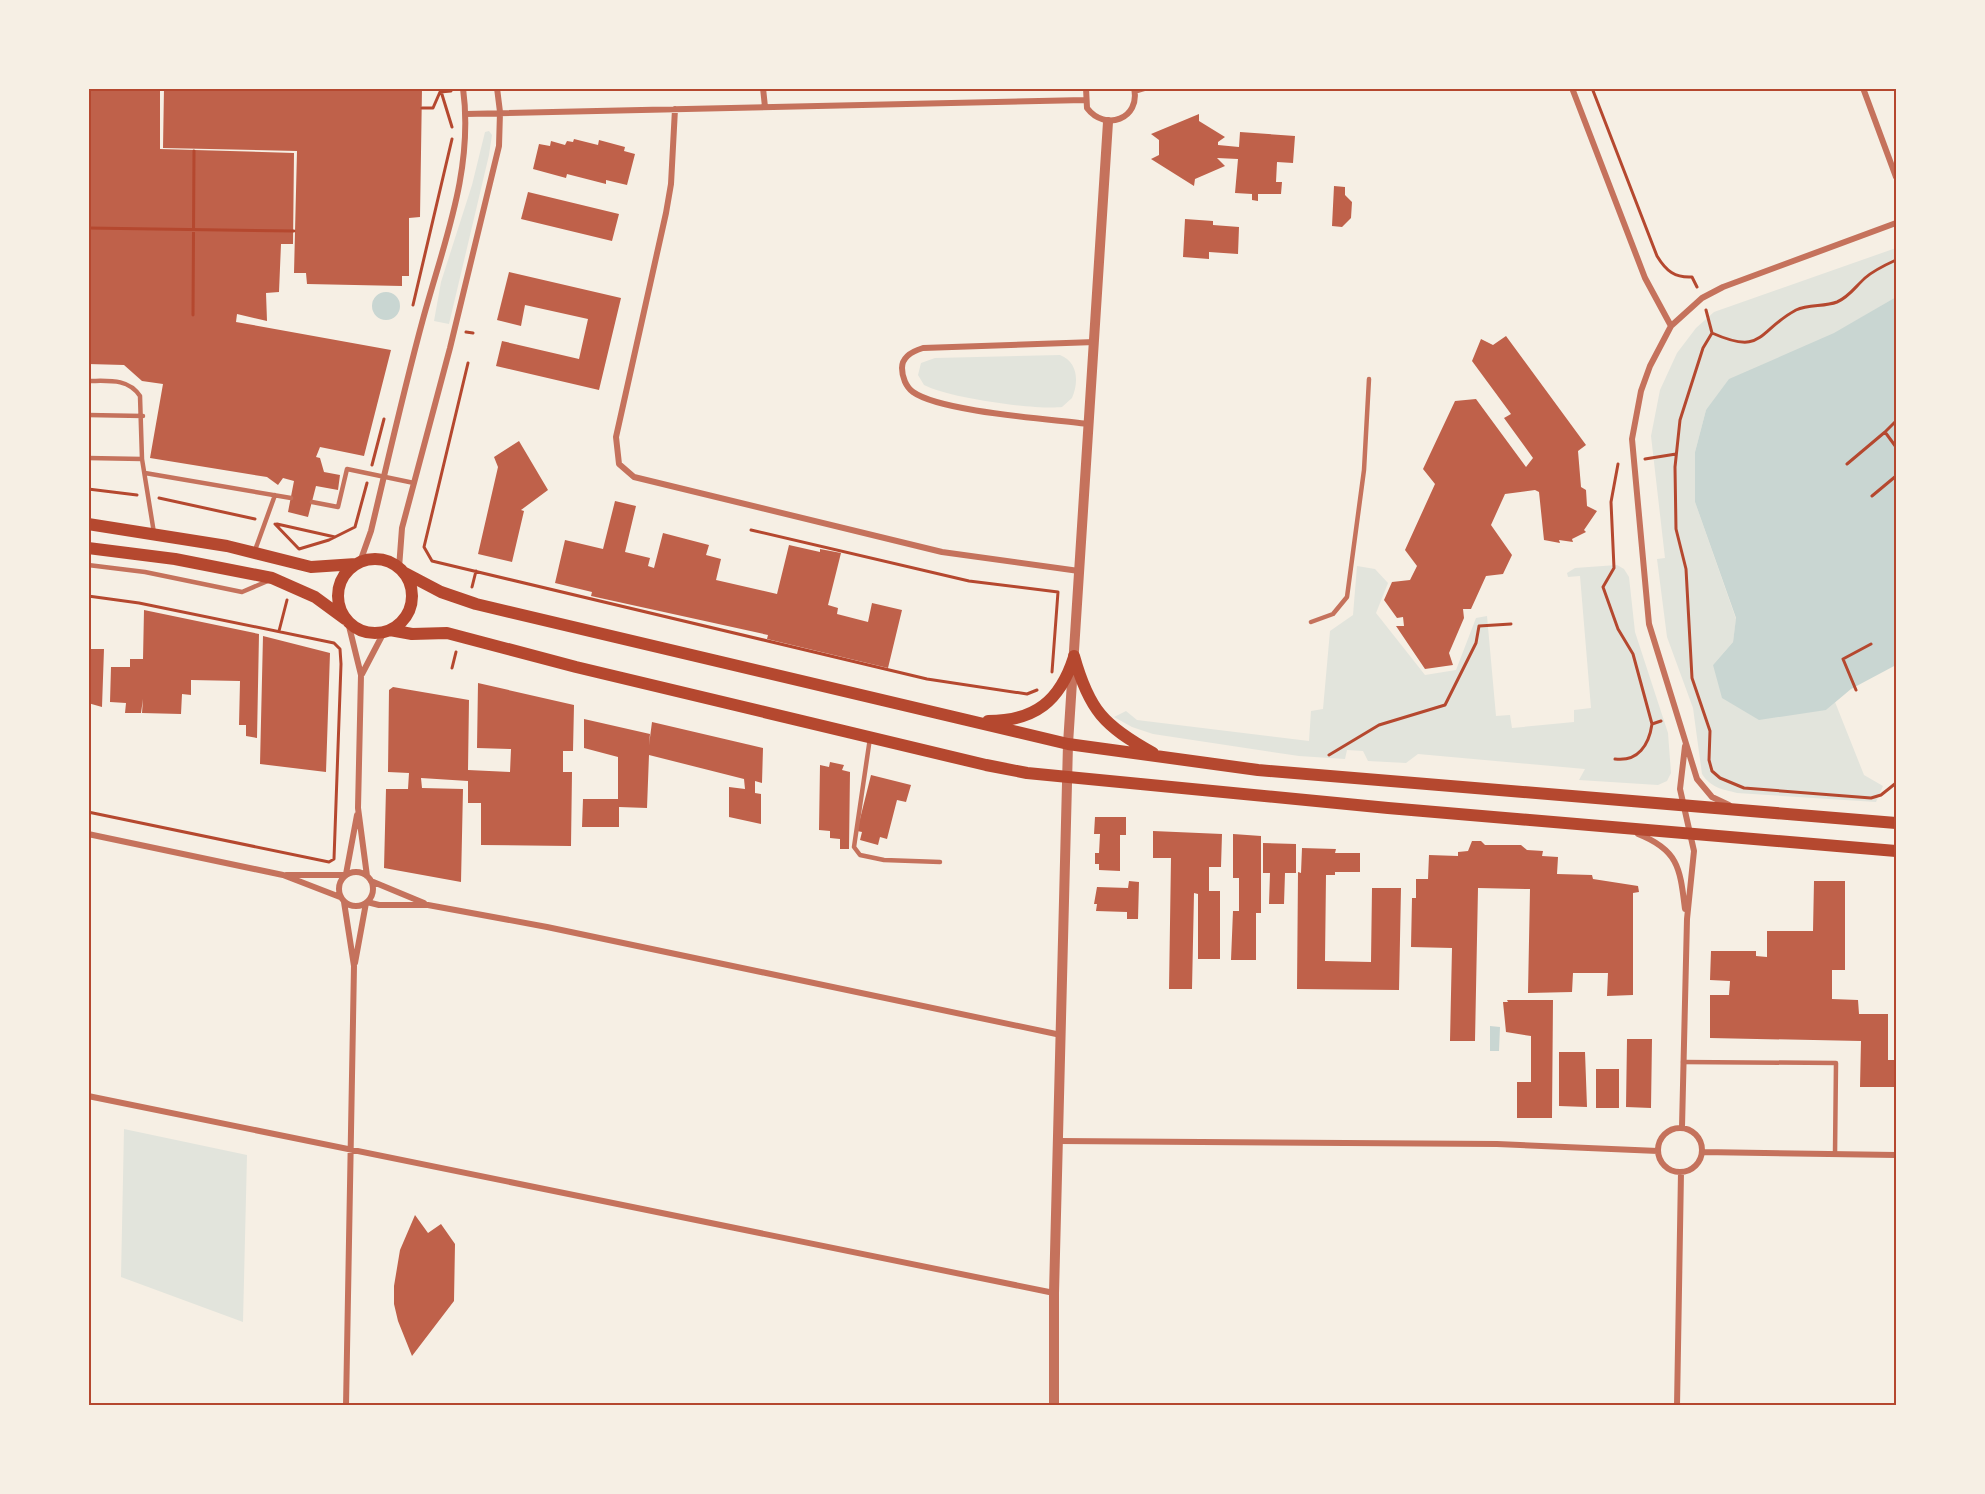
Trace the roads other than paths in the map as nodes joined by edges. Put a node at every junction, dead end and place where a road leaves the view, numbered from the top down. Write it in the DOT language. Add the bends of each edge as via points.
graph roads {
  1 [pos="463,88"];
  2 [pos="497,88"];
  3 [pos="763,88"];
  4 [pos="1086,88"];
  5 [pos="1145,88"];
  6 [pos="1572,88"];
  7 [pos="1863,88"];
  8 [pos="1134,90"];
  9 [pos="1085,100"];
  10 [pos="765,107"];
  11 [pos="675,109"];
  12 [pos="500,112"];
  13 [pos="466,114"];
  14 [pos="1108,122"];
  15 [pos="1896,177"];
  16 [pos="1896,223"];
  17 [pos="1671,326"];
  18 [pos="1095,342"];
  19 [pos="1369,379"];
  20 [pos="88,381"];
  21 [pos="88,415"];
  22 [pos="143,416"];
  23 [pos="1089,424"];
  24 [pos="88,458"];
  25 [pos="142,459"];
  26 [pos="145,473"];
  27 [pos="384,477"];
  28 [pos="414,483"];
  29 [pos="274,495"];
  30 [pos="291,498"];
  31 [pos="312,501"];
  32 [pos="88,524"];
  33 [pos="154,533"];
  34 [pos="88,548"];
  35 [pos="254,553"];
  36 [pos="358,563"];
  37 [pos="88,566"];
  38 [pos="401,570"];
  39 [pos="1079,571"];
  40 [pos="272,578"];
  41 [pos="346,621"];
  42 [pos="1311,622"];
  43 [pos="387,631"];
  44 [pos="1074,656"];
  45 [pos="361,675"];
  46 [pos="970,721"];
  47 [pos="870,738"];
  48 [pos="1068,744"];
  49 [pos="1685,746"];
  50 [pos="1159,756"];
  51 [pos="1068,778"];
  52 [pos="1684,805"];
  53 [pos="358,808"];
  54 [pos="1744,811"];
  55 [pos="1896,823"];
  56 [pos="1623,827"];
  57 [pos="88,834"];
  58 [pos="1691,834"];
  59 [pos="1896,851"];
  60 [pos="940,862"];
  61 [pos="283,875"];
  62 [pos="346,875"];
  63 [pos="369,879"];
  64 [pos="342,900"];
  65 [pos="367,903"];
  66 [pos="428,905"];
  67 [pos="1686,919"];
  68 [pos="354,966"];
  69 [pos="1062,1036"];
  70 [pos="1683,1062"];
  71 [pos="88,1096"];
  72 [pos="1682,1127"];
  73 [pos="1059,1141"];
  74 [pos="350,1149"];
  75 [pos="1658,1151"];
  76 [pos="1702,1152"];
  77 [pos="1835,1154"];
  78 [pos="1896,1155"];
  79 [pos="1681,1172"];
  80 [pos="1054,1293"];
  81 [pos="346,1406"];
  82 [pos="1054,1406"];
  83 [pos="1677,1406"];
  1 -- 13 [label="street"];
  2 -- 12 [label="street"];
  3 -- 10 [label="street"];
  4 -- 9 [label="street"];
  5 -- 8 [label="street"];
  6 -- 17 [label="street" via="1645,278"];
  7 -- 15 [label="street"];
  8 -- 14 [label="street" via="1129,113"];
  9 -- 10 [label="street"];
  9 -- 14 [label="street" via="1092,115"];
  10 -- 11 [label="street"];
  11 -- 12 [label="street"];
  11 -- 39 [label="street" via="671,184 616,437 619,464 634,477 904,544 968,557"];
  12 -- 13 [label="street"];
  12 -- 28 [label="street" via="499,146"];
  13 -- 27 [label="street" via="462,176"];
  14 -- 18 [label="street"];
  16 -- 17 [label="street" via="1724,287 1702,298"];
  17 -- 49 [label="street" via="1641,391 1632,450 1649,624"];
  18 -- 23 [label="street"];
  18 -- 23 [label="street" via="923,348 902,361 908,388 922,397 970,409"];
  19 -- 42 [label="lane" via="1364,470 1347,597 1333,614"];
  20 -- 22 [label="lane" via="130,385 140,396"];
  21 -- 22 [label="lane"];
  22 -- 25 [label="lane"];
  23 -- 39 [label="street"];
  24 -- 25 [label="lane"];
  25 -- 26 [label="lane"];
  26 -- 29 [label="lane"];
  26 -- 33 [label="lane"];
  27 -- 28 [label="lane"];
  27 -- 31 [label="lane" via="347,469 338,507"];
  27 -- 36 [label="street" via="371,531"];
  28 -- 38 [label="street" via="402,528"];
  29 -- 30 [label="lane"];
  29 -- 35 [label="lane"];
  32 -- 33 [label="main road"];
  33 -- 35 [label="main road"];
  34 -- 40 [label="main road" via="175,559"];
  35 -- 36 [label="main road" via="311,567"];
  36 -- 38 [label="main road" via="381,559"];
  36 -- 41 [label="main road" via="346,572 339,589 339,608"];
  37 -- 40 [label="lane" via="146,572 242,592"];
  38 -- 43 [label="main road" via="409,582 411,604 400,624"];
  38 -- 46 [label="main road" via="451,597 476,604"];
  39 -- 44 [label="street"];
  40 -- 41 [label="main road" via="315,597"];
  41 -- 43 [label="main road" via="364,632"];
  41 -- 45 [label="street"];
  43 -- 45 [label="street"];
  43 -- 47 [label="main road" via="447,633"];
  44 -- 46 [label="main road" via="1062,686 1038,710 1021,718"];
  44 -- 48 [label="street"];
  44 -- 50 [label="main road" via="1095,710 1120,733"];
  45 -- 53 [label="street"];
  46 -- 48 [label="main road"];
  47 -- 51 [label="main road" via="986,765"];
  47 -- 60 [label="lane" via="854,847 860,855 884,860"];
  48 -- 50 [label="main road"];
  48 -- 51 [label="street"];
  49 -- 52 [label="street" via="1680,777"];
  49 -- 54 [label="street" via="1702,789"];
  50 -- 52 [label="main road" via="1258,770"];
  51 -- 56 [label="main road"];
  51 -- 69 [label="street"];
  52 -- 54 [label="main road"];
  52 -- 58 [label="street"];
  53 -- 62 [label="street"];
  53 -- 63 [label="street"];
  54 -- 55 [label="main road"];
  56 -- 58 [label="main road"];
  56 -- 67 [label="street" via="1654,840 1676,860"];
  57 -- 61 [label="street"];
  58 -- 59 [label="main road"];
  58 -- 67 [label="street" via="1693,874"];
  61 -- 62 [label="street"];
  61 -- 64 [label="street"];
  62 -- 63 [label="street" via="356,872"];
  62 -- 64 [label="street" via="339,884"];
  63 -- 65 [label="street" via="372,892"];
  63 -- 66 [label="street"];
  64 -- 65 [label="street" via="357,906"];
  64 -- 68 [label="street"];
  65 -- 66 [label="street"];
  65 -- 68 [label="street"];
  66 -- 69 [label="street"];
  67 -- 70 [label="street"];
  68 -- 74 [label="street"];
  69 -- 73 [label="street"];
  70 -- 72 [label="street"];
  70 -- 77 [label="lane" via="1836,1063"];
  71 -- 74 [label="street"];
  72 -- 75 [label="street" via="1668,1131"];
  72 -- 76 [label="street" via="1697,1135"];
  73 -- 75 [label="street" via="1497,1144"];
  73 -- 80 [label="street"];
  74 -- 80 [label="street"];
  74 -- 81 [label="street"];
  75 -- 79 [label="street" via="1663,1164"];
  76 -- 77 [label="street"];
  76 -- 79 [label="street" via="1695,1166"];
  77 -- 78 [label="street"];
  79 -- 83 [label="street"];
  80 -- 82 [label="street"];
}
